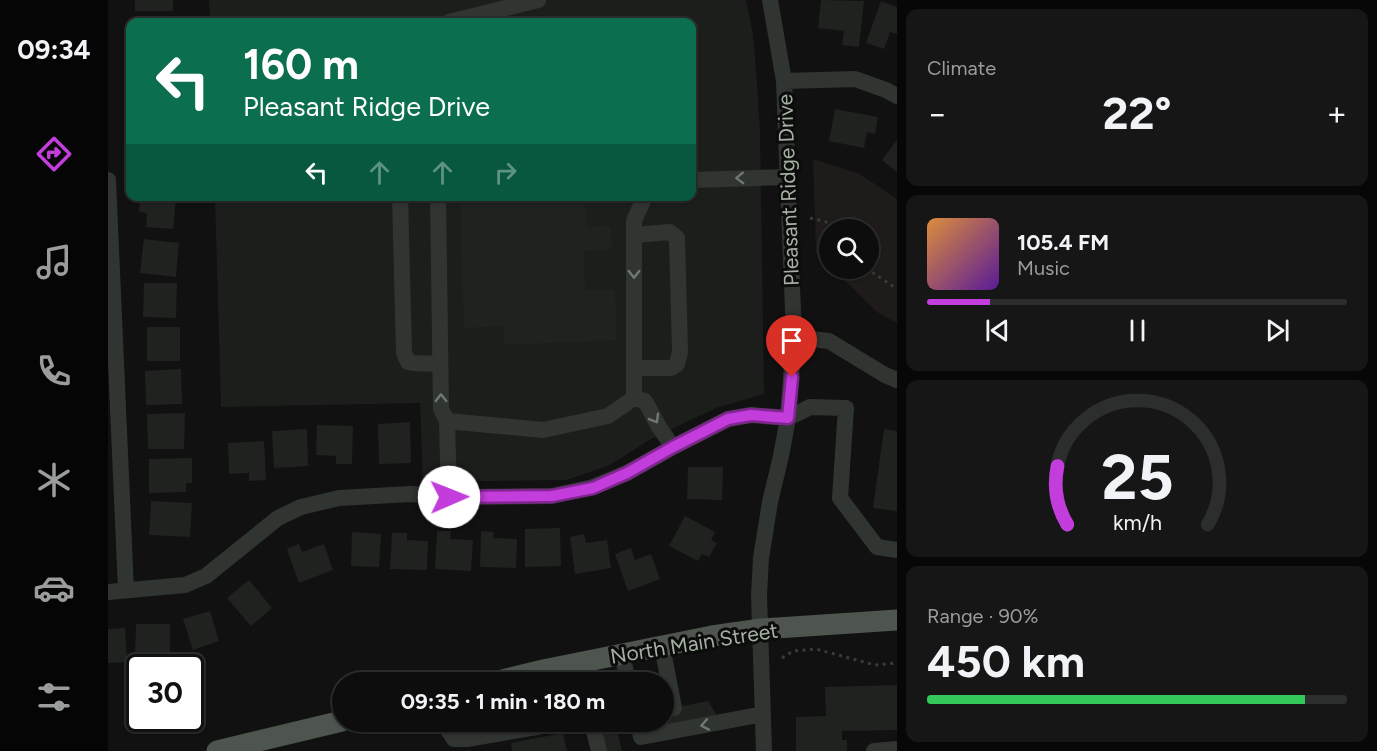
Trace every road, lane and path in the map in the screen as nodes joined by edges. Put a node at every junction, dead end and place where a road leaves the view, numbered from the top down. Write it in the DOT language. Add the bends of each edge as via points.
graph roads {
  1 [pos="538,0"];
  2 [pos="770,0"];
  3 [pos="465,18"];
  4 [pos="784,81"];
  5 [pos="897,96"];
  6 [pos="788,177"];
  7 [pos="108,180"];
  8 [pos="696,180"];
  9 [pos="400,201"];
  10 [pos="438,201"];
  11 [pos="643,201"];
  12 [pos="810,218"];
  13 [pos="819,220"];
  14 [pos="634,235"];
  15 [pos="879,277"];
  16 [pos="897,289"];
  17 [pos="794,337"];
  18 [pos="440,364"];
  19 [pos="634,368"];
  20 [pos="897,380"];
  21 [pos="634,398"];
  22 [pos="788,418"];
  23 [pos="447,421"];
  24 [pos="673,447"];
  25 [pos="449,497"];
  26 [pos="897,550"];
  27 [pos="126,590"];
  28 [pos="108,592"];
  29 [pos="897,620"];
  30 [pos="761,629"];
  31 [pos="662,646"];
  32 [pos="622,654"];
  33 [pos="782,658"];
  34 [pos="897,663"];
  35 [pos="558,672"];
  36 [pos="626,672"];
  37 [pos="667,672"];
  38 [pos="763,714"];
  39 [pos="332,724"];
  40 [pos="674,727"];
  41 [pos="449,732"];
  42 [pos="493,732"];
  43 [pos="594,732"];
  44 [pos="254,747"];
  45 [pos="897,749"];
  46 [pos="216,751"];
  47 [pos="599,751"];
  48 [pos="764,751"];
  49 [pos="874,751"];
  1 -- 3 [label="street"];
  2 -- 4 [label="street, Pleasant Ridge Drive"];
  4 -- 5 [label="street" via="855,79"];
  4 -- 6 [label="street, Pleasant Ridge Drive"];
  6 -- 8 [label="street, one-way"];
  6 -- 17 [label="street, Pleasant Ridge Drive"];
  7 -- 27 [label="street"];
  9 -- 18 [label="street" via="404,353 408,362"];
  10 -- 18 [label="street"];
  11 -- 14 [label="street" via="634,222"];
  12 -- 13 [label="path"];
  14 -- 19 [label="street, one-way"];
  14 -- 19 [label="street" via="670,232 676,238 680,352 677,364 671,368"];
  15 -- 16 [label="path"];
  17 -- 20 [label="street" via="829,340"];
  17 -- 22 [label="street, Pleasant Ridge Drive"];
  23 -- 18 [label="street, one-way" via="441,409"];
  19 -- 21 [label="street"];
  21 -- 23 [label="street" via="608,416 543,430"];
  21 -- 24 [label="street, one-way" via="645,401"];
  22 -- 24 [label="street" via="751,415 728,419"];
  22 -- 26 [label="street" via="810,406 846,408 840,498 877,548"];
  22 -- 30 [label="street, Pleasant Ridge Drive" via="761,558"];
  23 -- 25 [label="street"];
  24 -- 25 [label="street" via="593,488 552,496"];
  25 -- 27 [label="street" via="410,494 339,498 301,507 279,518 206,576 185,585"];
  27 -- 28 [label="street"];
  29 -- 30 [label="main road, North Main Street"];
  30 -- 31 [label="main road, North Main Street"];
  30 -- 38 [label="street, Pleasant Ridge Drive"];
  31 -- 32 [label="main road, North Main Street"];
  31 -- 37 [label="street"];
  32 -- 35 [label="main road, North Main Street"];
  32 -- 36 [label="street"];
  33 -- 34 [label="path" via="793,651 816,649 875,664"];
  38 -- 40 [label="street, one-way"];
  38 -- 48 [label="street, Pleasant Ridge Drive"];
  39 -- 44 [label="main road"];
  41 -- 42 [label="street" via="454,739"];
  43 -- 47 [label="street"];
  44 -- 46 [label="main road"];
  45 -- 49 [label="street"];
}
